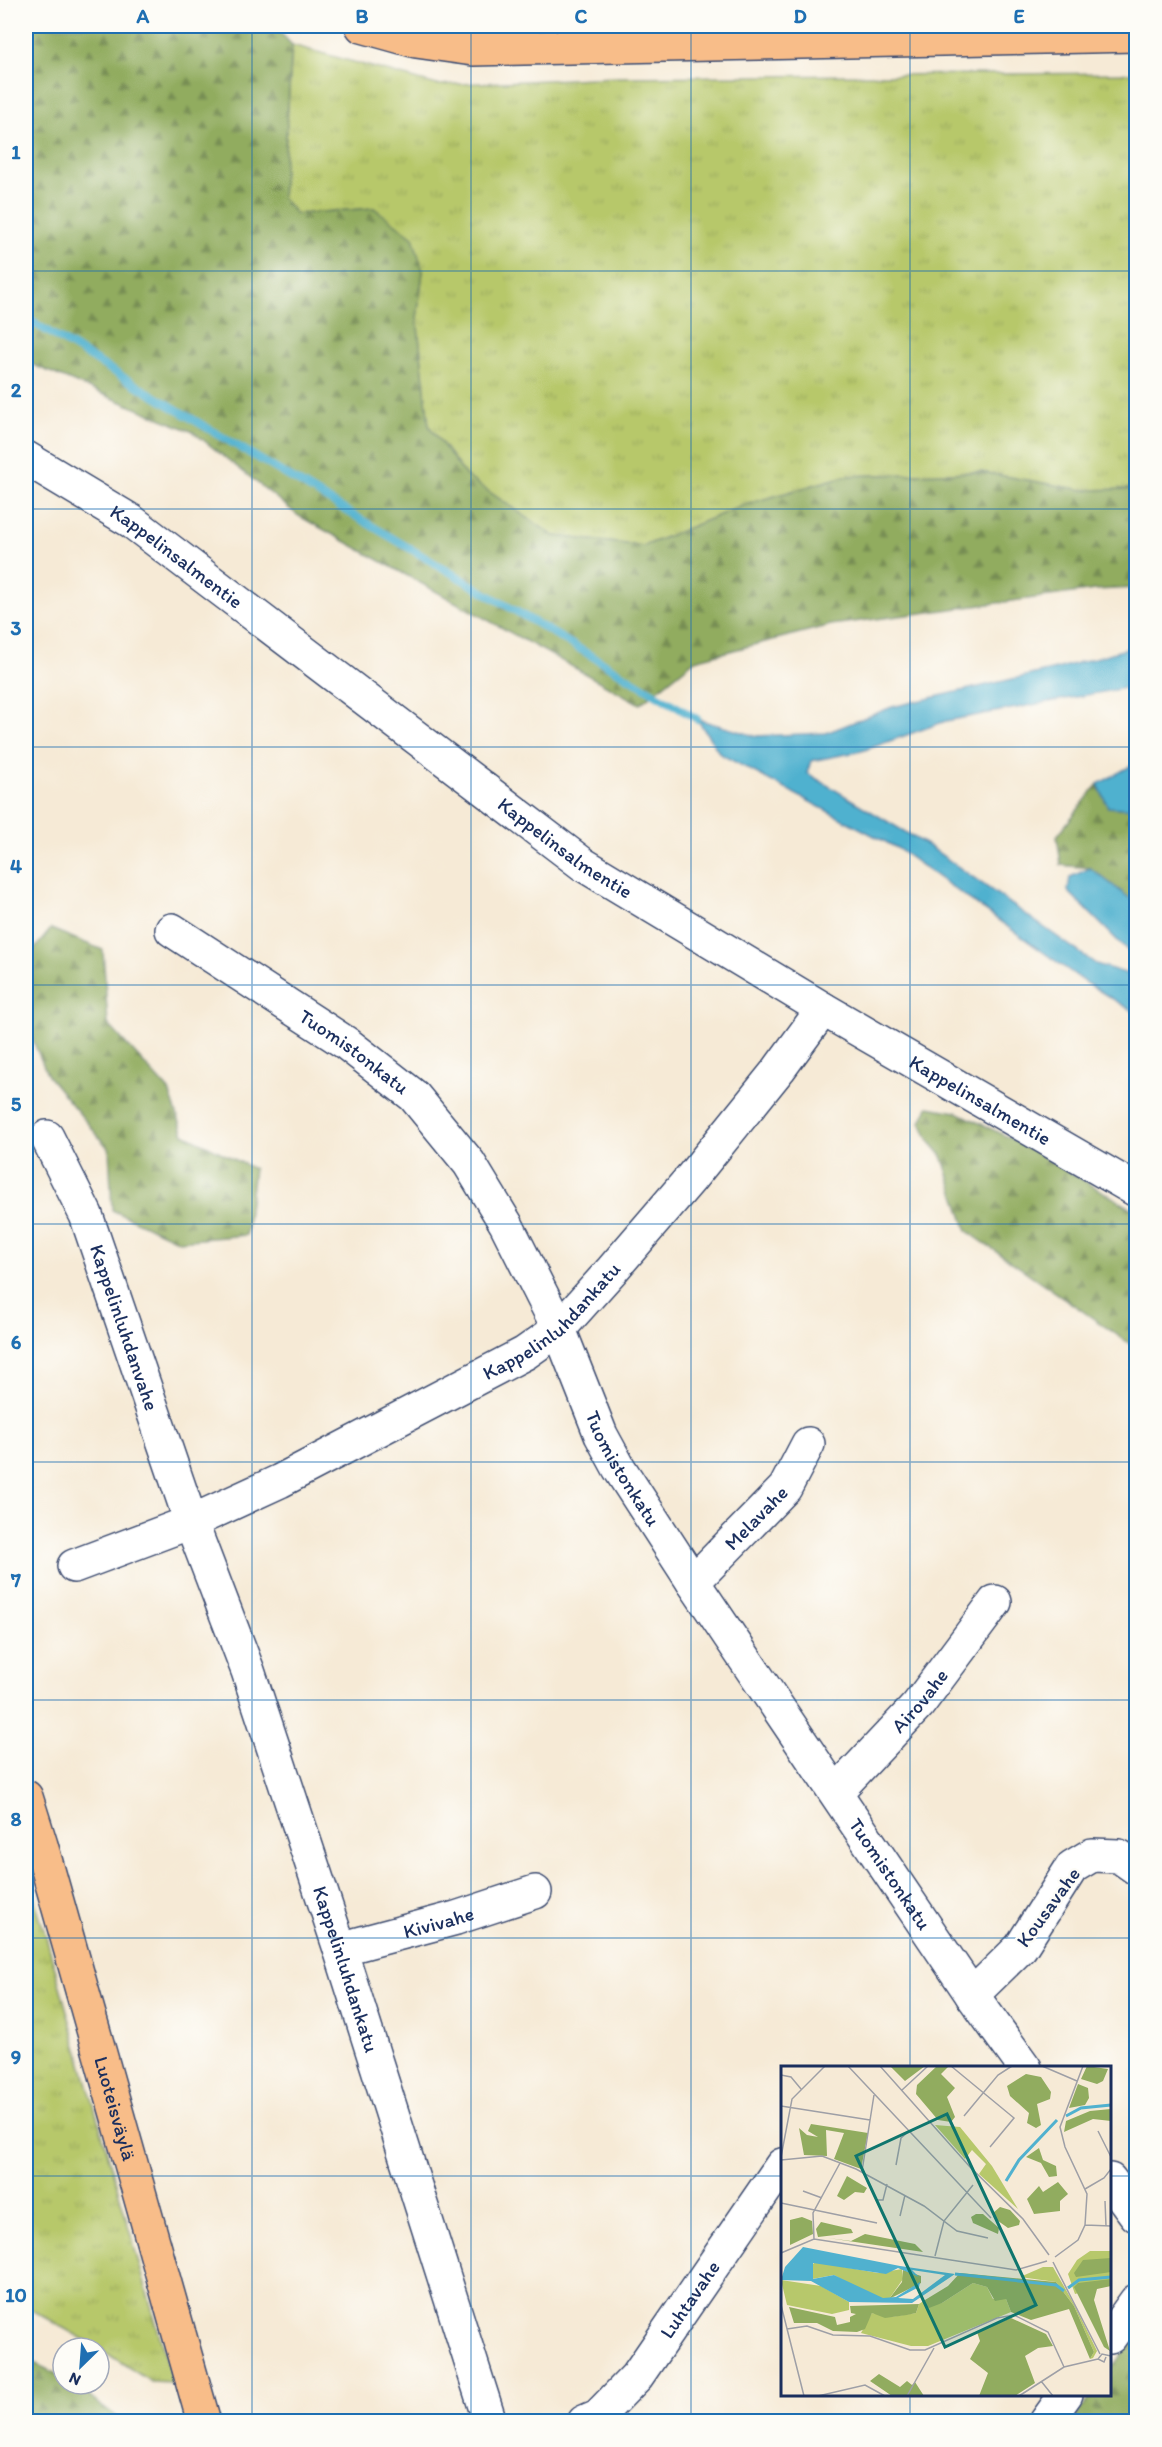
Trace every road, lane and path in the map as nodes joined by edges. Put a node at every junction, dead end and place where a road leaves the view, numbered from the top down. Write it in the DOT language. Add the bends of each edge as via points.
graph roads {
  1 [pos="362,26"];
  2 [pos="1137,35"];
  3 [pos="26,458"];
  4 [pos="172,930"];
  5 [pos="823,1009"];
  6 [pos="47,1137"];
  7 [pos="1137,1190"];
  8 [pos="559,1329"];
  9 [pos="808,1444"];
  10 [pos="191,1522"];
  11 [pos="74,1566"];
  12 [pos="693,1582"];
  13 [pos="994,1602"];
  14 [pos="836,1792"];
  15 [pos="26,1797"];
  16 [pos="1137,1868"];
  17 [pos="535,1892"];
  18 [pos="340,1949"];
  19 [pos="972,1995"];
  20 [pos="1024,2066"];
  21 [pos="781,2168"];
  22 [pos="1111,2181"];
  23 [pos="1137,2215"];
  24 [pos="1137,2301"];
  25 [pos="1111,2336"];
  26 [pos="1065,2396"];
  27 [pos="204,2421"];
  28 [pos="490,2421"];
  29 [pos="584,2421"];
  30 [pos="1046,2421"];
  1 -- 2 [label="main road" via="416,41 473,49"];
  3 -- 5 [label="street, Kappelinsalmentie" via="131,521 584,865"];
  4 -- 8 [label="street, Tuomistonkatu" via="346,1043 414,1096 469,1163 506,1224"];
  5 -- 7 [label="street, Kappelinsalmentie"];
  5 -- 8 [label="street, Kappelinluhdankatu" via="692,1178"];
  6 -- 10 [label="street, Kappelinluhdanvahe" via="86,1215"];
  8 -- 10 [label="street, Kappelinluhdankatu" via="525,1353 280,1481"];
  8 -- 12 [label="street, Tuomistonkatu" via="601,1435"];
  9 -- 12 [label="street, Melavahe" via="785,1488"];
  10 -- 11 [label="street, Kappelinluhdankatu"];
  10 -- 18 [label="street, Kappelinluhdankatu" via="248,1671"];
  12 -- 14 [label="street, Tuomistonkatu"];
  13 -- 14 [label="street, Airovahe" via="918,1705"];
  14 -- 19 [label="street, Tuomistonkatu"];
  15 -- 27 [label="main road, Luoteisväylä"];
  16 -- 19 [label="street, Kousavahe" via="1119,1856 1092,1855 1072,1867 1021,1947"];
  17 -- 18 [label="street, Kivivahe"];
  18 -- 28 [label="street, Kappelinluhdankatu"];
  19 -- 20 [label="street, Tuomistonkatu"];
  21 -- 29 [label="street, Luhtavahe" via="637,2376 598,2416"];
  22 -- 23 [label="street"];
  24 -- 25 [label="street"];
  26 -- 30 [label="street"];
}
